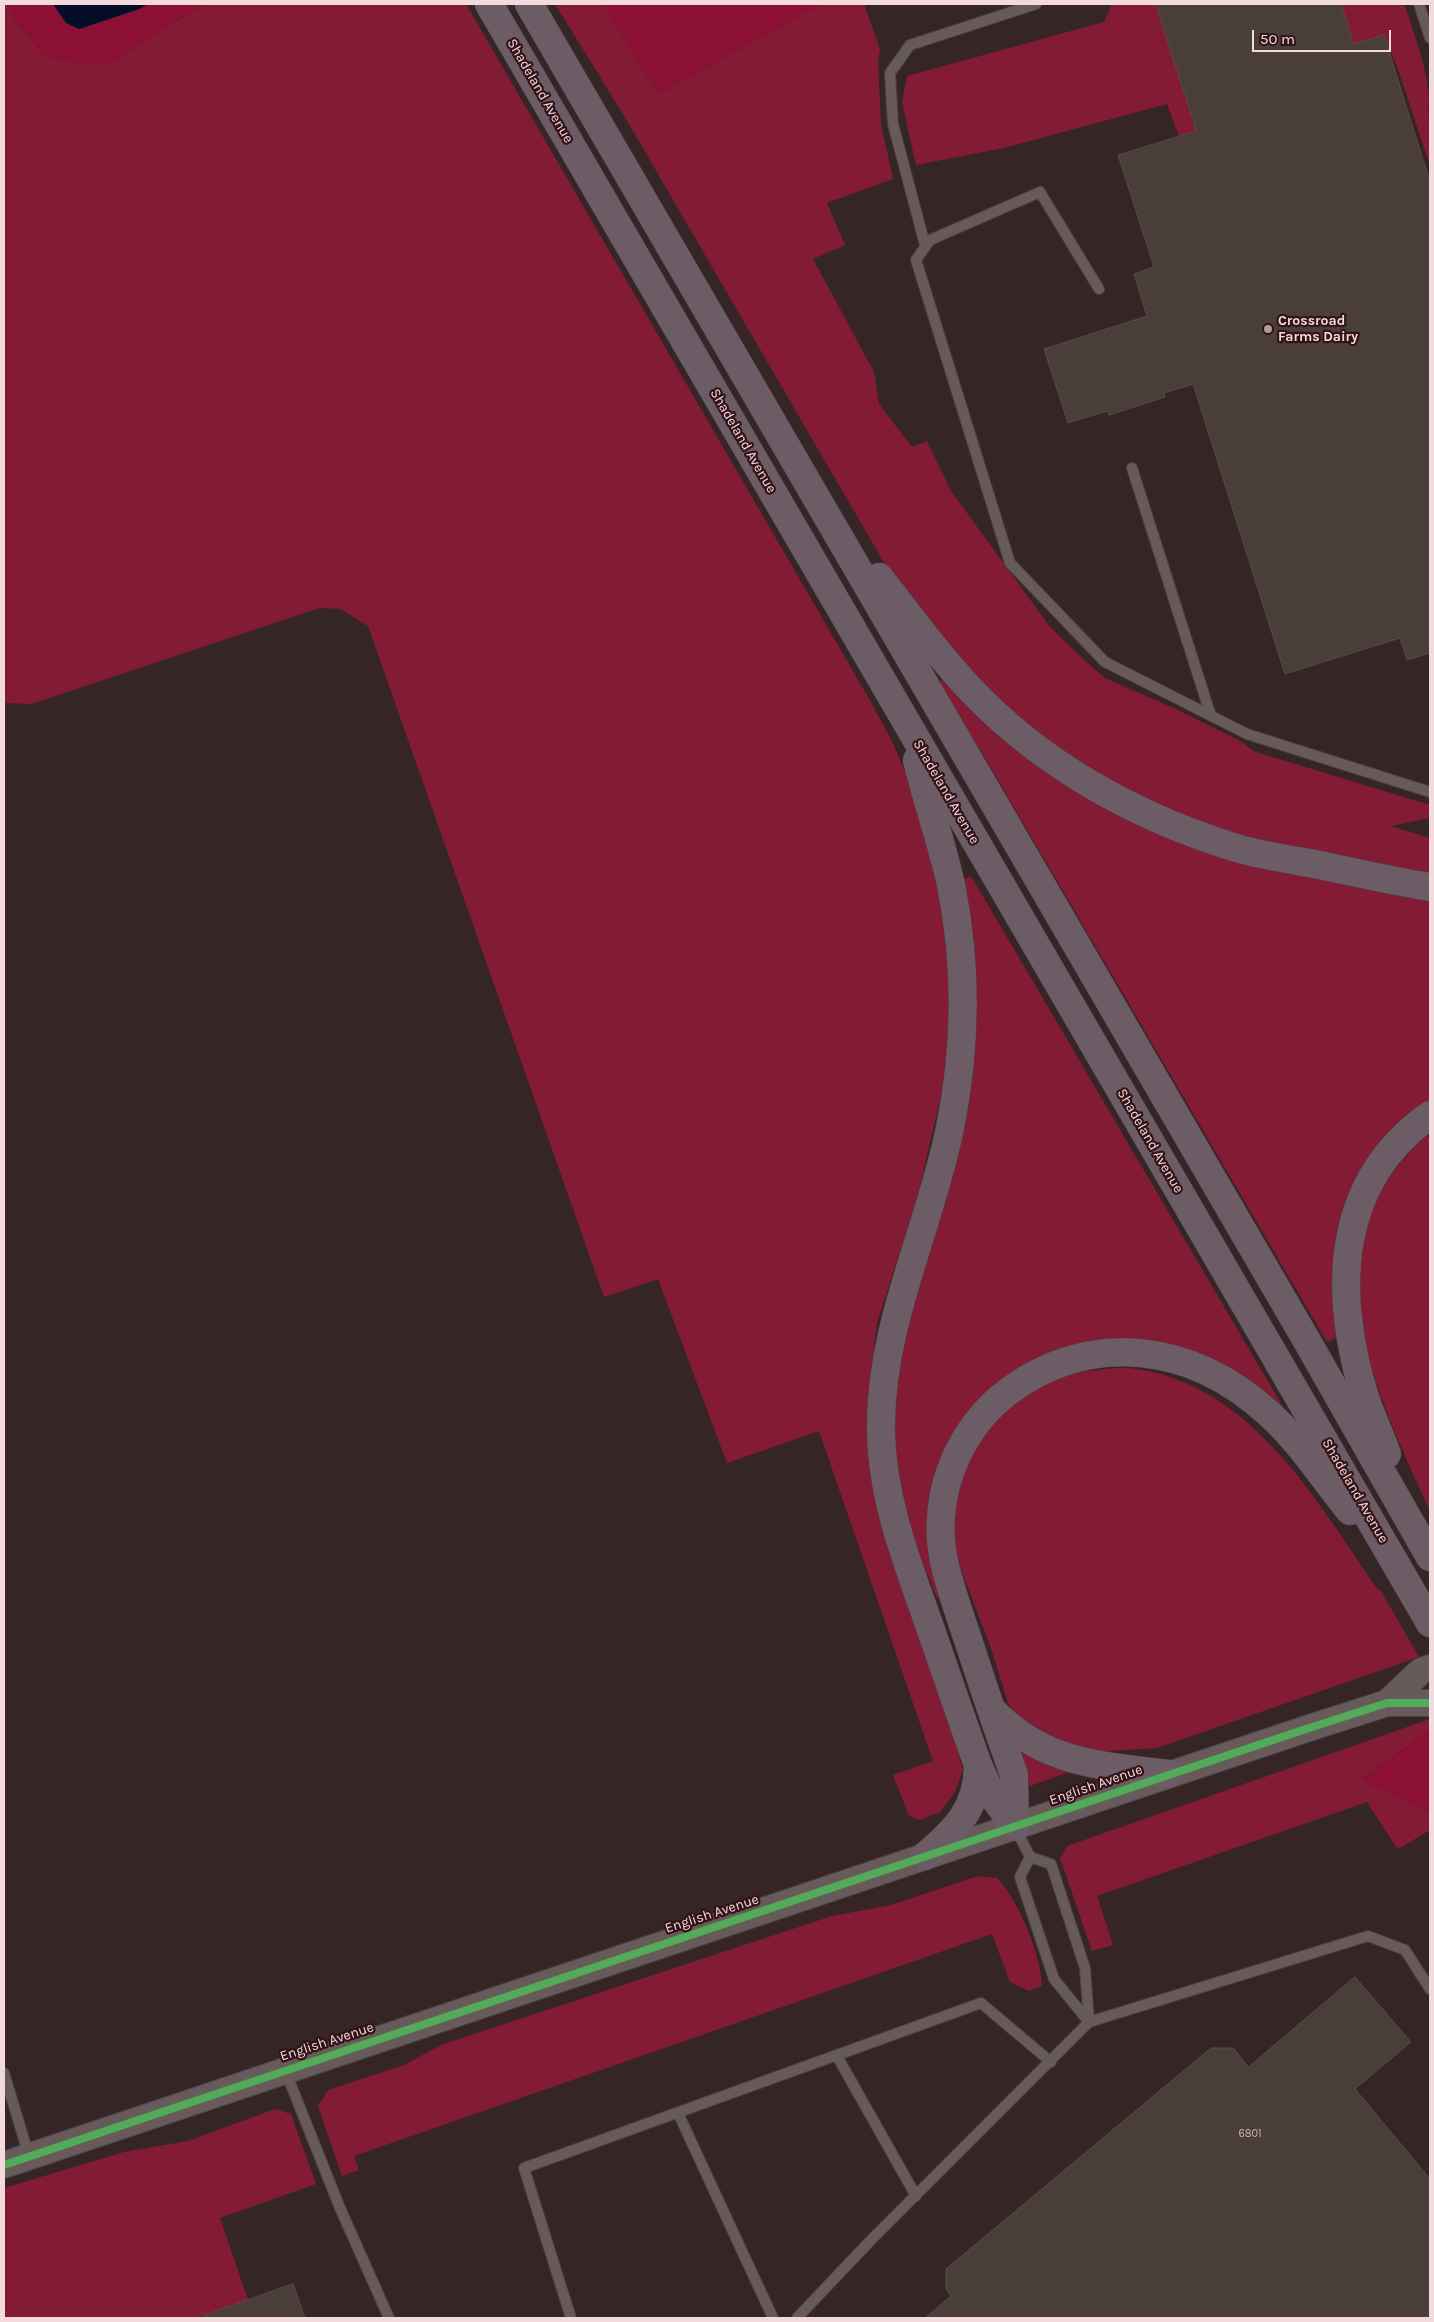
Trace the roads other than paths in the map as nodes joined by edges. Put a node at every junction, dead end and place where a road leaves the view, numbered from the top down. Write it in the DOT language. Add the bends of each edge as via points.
graph roads {
  1 [pos="489,4"];
  2 [pos="529,4"];
  3 [pos="1036,4"];
  4 [pos="1419,4"];
  5 [pos="1430,38"];
  6 [pos="925,245"];
  7 [pos="1099,289"];
  8 [pos="1132,468"];
  9 [pos="819,502"];
  10 [pos="1210,716"];
  11 [pos="911,731"];
  12 [pos="1430,792"];
  13 [pos="1430,887"];
  14 [pos="1430,1115"];
  15 [pos="1426,1550"];
  16 [pos="1406,1578"];
  17 [pos="1428,1620"];
  18 [pos="1430,1668"];
  19 [pos="1430,1703"];
  20 [pos="1387,1704"];
  21 [pos="991,1708"];
  22 [pos="978,1765"];
  23 [pos="1168,1774"];
  24 [pos="1015,1826"];
  25 [pos="925,1856"];
  26 [pos="1030,1857"];
  27 [pos="1430,1989"];
  28 [pos="1089,2022"];
  29 [pos="837,2056"];
  30 [pos="1051,2062"];
  31 [pos="285,2070"];
  32 [pos="4,2073"];
  33 [pos="678,2113"];
  34 [pos="29,2156"];
  35 [pos="4,2164"];
  36 [pos="916,2196"];
  37 [pos="389,2318"];
  38 [pos="571,2318"];
  39 [pos="773,2318"];
  40 [pos="797,2318"];
  1 -- 11 [label="highway, Shadeland Avenue"];
  2 -- 9 [label="highway"];
  3 -- 6 [label="lane" via="910,45 890,73 893,124"];
  4 -- 5 [label="lane"];
  6 -- 7 [label="lane" via="940,235 1040,192"];
  6 -- 10 [label="lane" via="916,260 918,271 1010,562 1105,662"];
  8 -- 10 [label="lane"];
  9 -- 13 [label="highway" via="970,689 1027,740 1083,780 1159,820 1232,847"];
  9 -- 15 [label="highway"];
  10 -- 12 [label="lane" via="1247,734"];
  11 -- 16 [label="highway, Shadeland Avenue"];
  11 -- 22 [label="highway" via="954,901 961,968 961,1036 949,1130 888,1350 881,1435 886,1485 896,1528"];
  14 -- 15 [label="highway" via="1399,1141 1373,1177 1353,1224 1346,1253 1345,1281 1354,1348 1365,1396"];
  16 -- 17 [label="highway"];
  16 -- 21 [label="highway" via="1286,1431 1268,1412 1237,1390 1192,1366 1153,1354 1115,1351 1063,1361 1022,1382 976,1422 955,1460 943,1501 941,1543 945,1568"];
  18 -- 20 [label="street, English Avenue" via="1421,1672"];
  19 -- 20 [label="street, English Avenue"];
  20 -- 23 [label="street, English Avenue"];
  21 -- 23 [label="highway" via="1023,1737 1070,1760"];
  21 -- 24 [label="highway" via="1014,1775"];
  22 -- 24 [label="highway" via="990,1792"];
  22 -- 25 [label="highway" via="978,1782 961,1822"];
  23 -- 24 [label="street, English Avenue"];
  24 -- 25 [label="street, English Avenue"];
  24 -- 26 [label="lane"];
  25 -- 31 [label="street, English Avenue"];
  26 -- 28 [label="lane" via="1020,1877 1054,1979"];
  26 -- 28 [label="lane" via="1051,1864 1085,1968"];
  27 -- 28 [label="lane" via="1404,1950 1368,1936"];
  28 -- 30 [label="lane"];
  29 -- 30 [label="lane" via="981,2004"];
  29 -- 33 [label="lane"];
  29 -- 36 [label="lane"];
  30 -- 36 [label="lane"];
  31 -- 34 [label="street, English Avenue"];
  31 -- 37 [label="lane" via="340,2208"];
  32 -- 34 [label="lane"];
  33 -- 38 [label="lane" via="524,2168"];
  33 -- 39 [label="lane"];
  34 -- 35 [label="street, English Avenue"];
  36 -- 40 [label="lane"];
}
